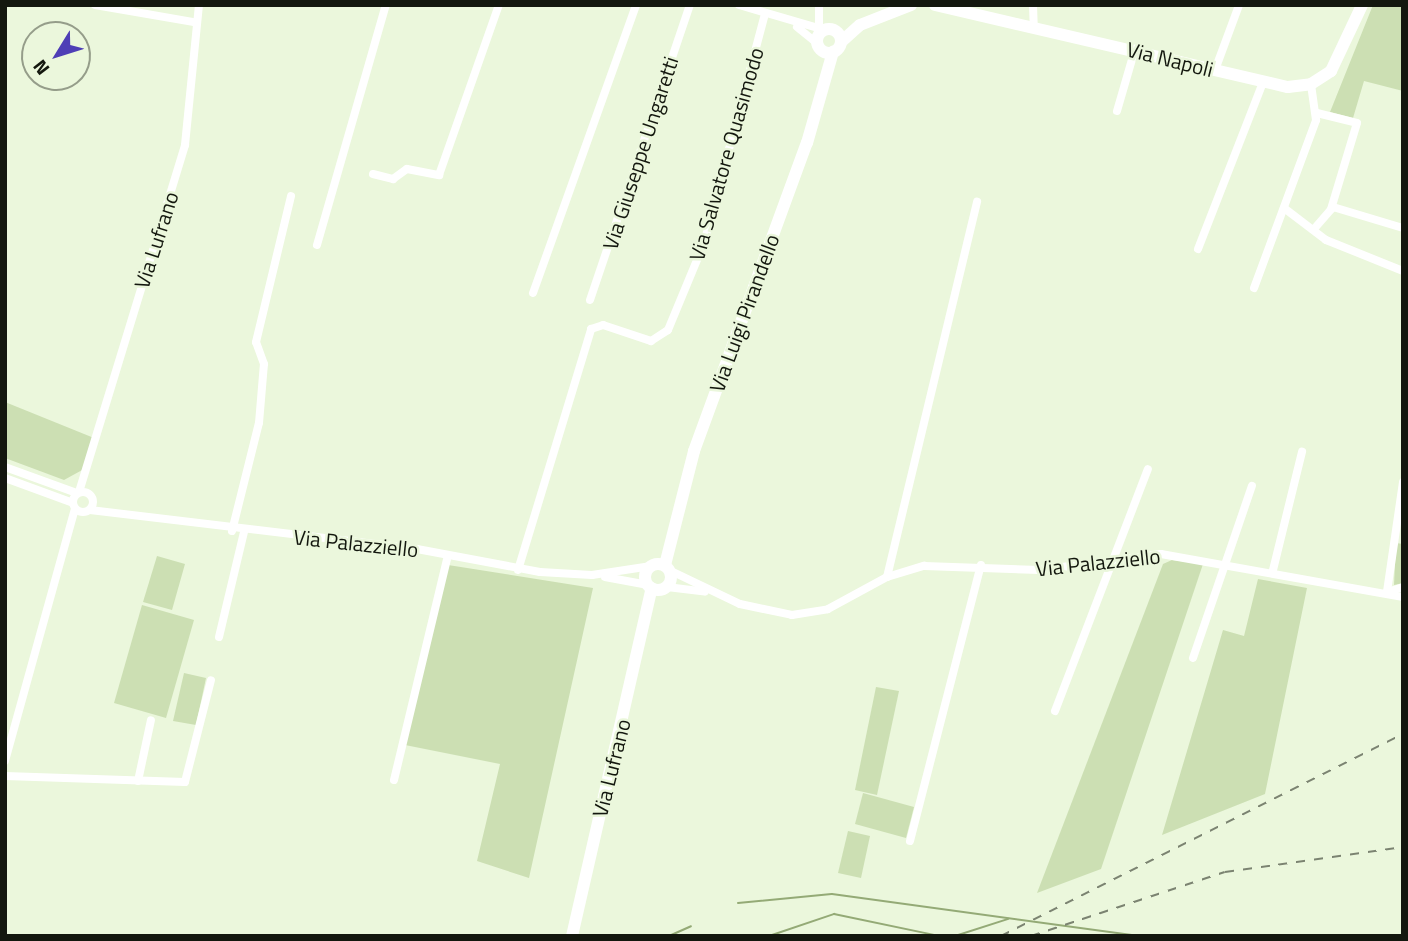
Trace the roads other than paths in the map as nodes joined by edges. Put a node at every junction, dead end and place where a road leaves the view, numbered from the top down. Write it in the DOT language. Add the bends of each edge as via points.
graph roads {
  1 [pos="95,5"];
  2 [pos="199,5"];
  3 [pos="386,5"];
  4 [pos="499,5"];
  5 [pos="636,5"];
  6 [pos="690,5"];
  7 [pos="739,5"];
  8 [pos="819,5"];
  9 [pos="911,5"];
  10 [pos="1033,5"];
  11 [pos="1239,5"];
  12 [pos="1362,5"];
  13 [pos="940,6"];
  14 [pos="765,14"];
  15 [pos="193,22"];
  16 [pos="860,24"];
  17 [pos="794,25"];
  18 [pos="1034,29"];
  19 [pos="823,33"];
  20 [pos="837,47"];
  21 [pos="1135,49"];
  22 [pos="1215,70"];
  23 [pos="823,79"];
  24 [pos="1263,82"];
  25 [pos="1311,85"];
  26 [pos="1118,111"];
  27 [pos="1317,113"];
  28 [pos="373,174"];
  29 [pos="291,196"];
  30 [pos="977,202"];
  31 [pos="1284,208"];
  32 [pos="1331,209"];
  33 [pos="1403,228"];
  34 [pos="1314,229"];
  35 [pos="317,245"];
  36 [pos="1198,249"];
  37 [pos="1403,271"];
  38 [pos="1254,288"];
  39 [pos="533,293"];
  40 [pos="590,300"];
  41 [pos="1302,452"];
  42 [pos="5,467"];
  43 [pos="1148,468"];
  44 [pos="90,471"];
  45 [pos="5,478"];
  46 [pos="1403,482"];
  47 [pos="1252,486"];
  48 [pos="78,493"];
  49 [pos="91,496"];
  50 [pos="74,506"];
  51 [pos="87,511"];
  52 [pos="119,513"];
  53 [pos="74,528"];
  54 [pos="232,531"];
  55 [pos="244,532"];
  56 [pos="448,555"];
  57 [pos="1112,560"];
  58 [pos="1225,561"];
  59 [pos="981,565"];
  60 [pos="661,567"];
  61 [pos="517,570"];
  62 [pos="1273,570"];
  63 [pos="592,575"];
  64 [pos="887,577"];
  65 [pos="1403,587"];
  66 [pos="656,590"];
  67 [pos="1387,592"];
  68 [pos="719,594"];
  69 [pos="1403,597"];
  70 [pos="219,637"];
  71 [pos="1193,659"];
  72 [pos="211,680"];
  73 [pos="1055,711"];
  74 [pos="152,720"];
  75 [pos="5,761"];
  76 [pos="5,776"];
  77 [pos="394,780"];
  78 [pos="138,781"];
  79 [pos="910,841"];
  80 [pos="572,936"];
  1 -- 15 [label="street"];
  2 -- 15 [label="street, Via Lufrano"];
  3 -- 35 [label="street"];
  4 -- 28 [label="street" via="439,174 407,169 393,179"];
  5 -- 39 [label="street"];
  6 -- 40 [label="street, Via Giuseppe Ungaretti"];
  7 -- 14 [label="street"];
  8 -- 19 [label="street"];
  9 -- 16 [label="street"];
  10 -- 18 [label="street"];
  11 -- 22 [label="street"];
  12 -- 25 [label="street" via="1341,59"];
  13 -- 18 [label="street, Via Napoli"];
  14 -- 17 [label="street"];
  14 -- 61 [label="street, Via Salvatore Quasimodo" via="704,243 668,330 651,341 603,325 591,329"];
  15 -- 44 [label="street, Via Lufrano" via="185,145"];
  16 -- 19 [label="street"];
  16 -- 20 [label="street"];
  17 -- 19 [label="street"];
  17 -- 19 [label="street"];
  18 -- 21 [label="street, Via Napoli"];
  19 -- 20 [label="street"];
  19 -- 20 [label="street"];
  19 -- 23 [label="street, Via Luigi Pirandello"];
  20 -- 23 [label="street, Via Luigi Pirandello"];
  21 -- 22 [label="street, Via Napoli"];
  21 -- 26 [label="street"];
  22 -- 24 [label="street, Via Napoli"];
  23 -- 60 [label="street, Via Luigi Pirandello"];
  24 -- 25 [label="street, Via Napoli"];
  24 -- 36 [label="street"];
  25 -- 27 [label="street"];
  27 -- 31 [label="street"];
  27 -- 32 [label="street" via="1356,123"];
  29 -- 54 [label="street" via="256,342 264,364 259,423"];
  30 -- 64 [label="street"];
  31 -- 34 [label="street"];
  31 -- 38 [label="street"];
  32 -- 33 [label="street"];
  32 -- 34 [label="street"];
  34 -- 37 [label="street" via="1326,240"];
  41 -- 62 [label="street"];
  42 -- 48 [label="street"];
  43 -- 57 [label="street"];
  44 -- 48 [label="street, Via Lufrano"];
  44 -- 49 [label="street, Via Lufrano"];
  45 -- 50 [label="street"];
  46 -- 67 [label="street"];
  47 -- 58 [label="street"];
  48 -- 49 [label="street, Via Palazziello"];
  48 -- 50 [label="street, Via Lufrano"];
  49 -- 51 [label="street, Via Lufrano"];
  49 -- 52 [label="street, Via Palazziello"];
  50 -- 51 [label="street, Via Palazziello"];
  50 -- 53 [label="street"];
  51 -- 52 [label="street, Via Palazziello"];
  51 -- 53 [label="street"];
  52 -- 54 [label="street, Via Palazziello"];
  53 -- 75 [label="street"];
  54 -- 55 [label="street, Via Palazziello"];
  55 -- 56 [label="street, Via Palazziello"];
  55 -- 70 [label="street"];
  56 -- 61 [label="street, Via Palazziello"];
  56 -- 77 [label="street"];
  57 -- 58 [label="street, Via Palazziello" via="1161,554"];
  57 -- 59 [label="street, Via Palazziello" via="1039,570"];
  57 -- 73 [label="street"];
  58 -- 62 [label="street, Via Palazziello"];
  58 -- 71 [label="street"];
  59 -- 64 [label="street, Via Palazziello" via="924,566"];
  59 -- 79 [label="street"];
  60 -- 63 [label="street, Via Palazziello"];
  60 -- 66 [label="street"];
  60 -- 66 [label="street"];
  60 -- 68 [label="street, Via Palazziello"];
  61 -- 63 [label="street, Via Palazziello"];
  62 -- 67 [label="street, Via Palazziello"];
  63 -- 66 [label="street, Via Palazziello"];
  64 -- 68 [label="street, Via Palazziello" via="807,614 765,612"];
  65 -- 67 [label="street"];
  66 -- 68 [label="street, Via Palazziello"];
  66 -- 80 [label="street, Via Lufrano"];
  67 -- 69 [label="street, Via Palazziello"];
  72 -- 78 [label="street" via="185,782"];
  74 -- 78 [label="street"];
  76 -- 78 [label="street"];
}
